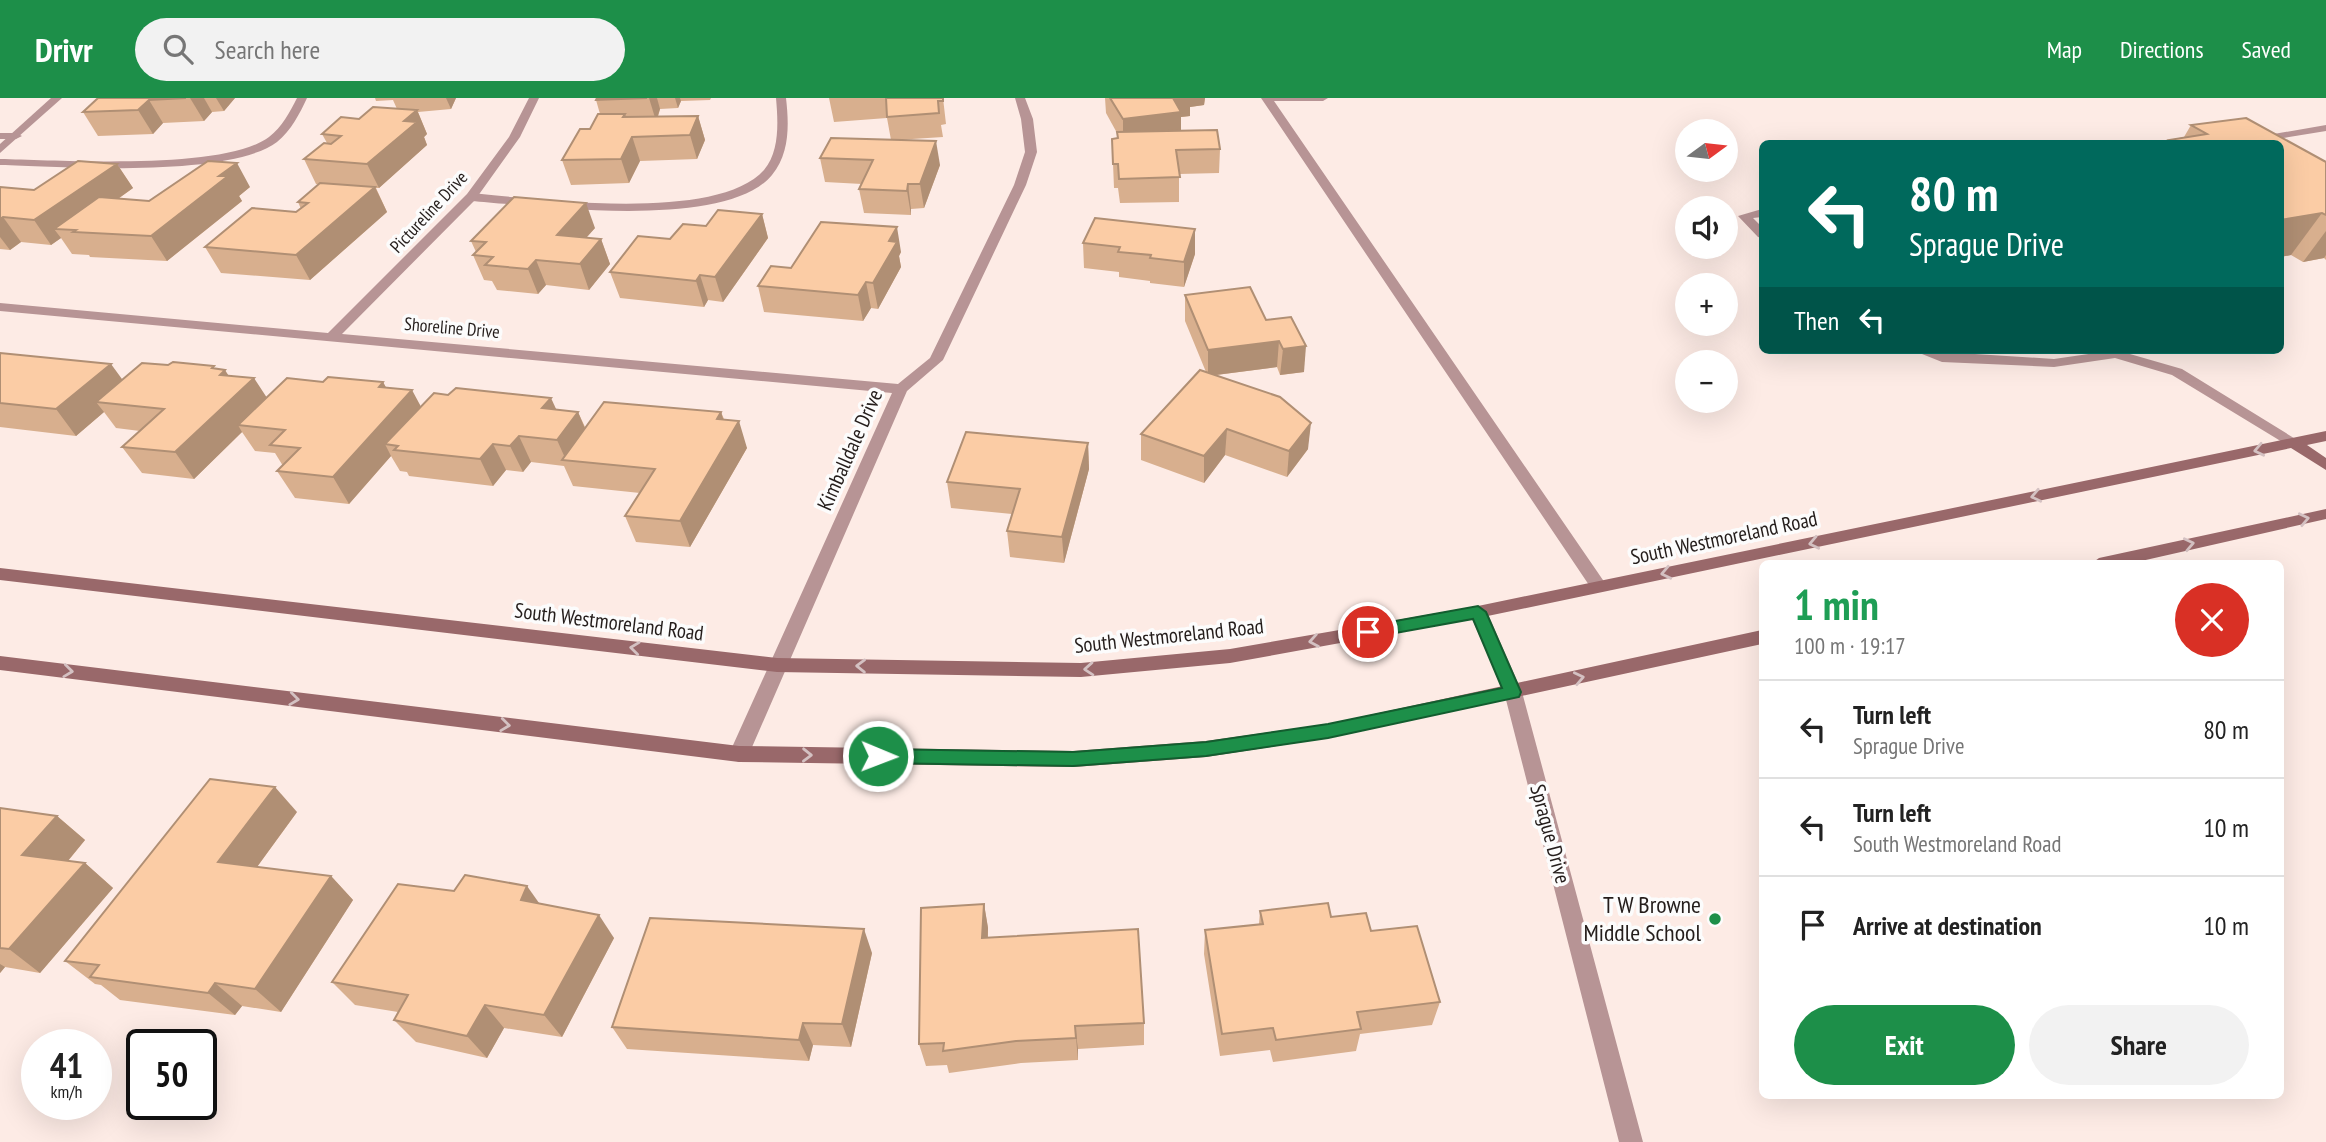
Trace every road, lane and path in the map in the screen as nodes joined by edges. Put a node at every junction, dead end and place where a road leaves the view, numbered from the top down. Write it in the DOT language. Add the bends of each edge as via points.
graph roads {
  1 [pos="57,98"];
  2 [pos="302,98"];
  3 [pos="534,98"];
  4 [pos="781,98"];
  5 [pos="1020,98"];
  6 [pos="1323,98"];
  7 [pos="1267,99"];
  8 [pos="2326,128"];
  9 [pos="0,136"];
  10 [pos="16,136"];
  11 [pos="2247,140"];
  12 [pos="0,150"];
  13 [pos="0,162"];
  14 [pos="471,197"];
  15 [pos="1759,214"];
  16 [pos="1759,231"];
  17 [pos="0,307"];
  18 [pos="332,336"];
  19 [pos="1930,354"];
  20 [pos="2115,354"];
  21 [pos="2115,354"];
  22 [pos="901,389"];
  23 [pos="2326,436"];
  24 [pos="2294,443"];
  25 [pos="2326,465"];
  26 [pos="2326,514"];
  27 [pos="2117,560"];
  28 [pos="0,574"];
  29 [pos="1599,587"];
  30 [pos="1478,612"];
  31 [pos="1759,638"];
  32 [pos="0,663"];
  33 [pos="776,665"];
  34 [pos="1513,692"];
  35 [pos="739,754"];
  36 [pos="1631,1142"];
  1 -- 10 [label="street"];
  2 -- 13 [label="street" via="295,114 270,143 240,153 137,165"];
  3 -- 14 [label="street, Pictureline Drive" via="514,137"];
  4 -- 14 [label="street" via="784,130 777,158 765,177 713,202 664,207"];
  5 -- 22 [label="street, Kimballdale Drive" via="1031,152 1020,186 936,360"];
  6 -- 7 [label="street"];
  7 -- 29 [label="street"];
  8 -- 11 [label="street"];
  9 -- 10 [label="street"];
  10 -- 12 [label="street"];
  14 -- 18 [label="street, Pictureline Drive"];
  15 -- 16 [label="street" via="1744,216"];
  17 -- 18 [label="street, Shoreline Drive"];
  18 -- 22 [label="street, Shoreline Drive"];
  19 -- 20 [label="street" via="2054,363"];
  21 -- 24 [label="street" via="2178,372"];
  22 -- 33 [label="street, Kimballdale Drive"];
  23 -- 24 [label="main road, South Westmoreland Road"];
  24 -- 25 [label="main road"];
  24 -- 29 [label="main road, South Westmoreland Road, one-way"];
  27 -- 26 [label="main road, one-way"];
  33 -- 28 [label="main road, South Westmoreland Road, one-way"];
  29 -- 30 [label="main road, South Westmoreland Road"];
  30 -- 33 [label="main road, South Westmoreland Road, one-way" via="1230,656 1081,670"];
  30 -- 34 [label="street, Sprague Drive"];
  34 -- 31 [label="main road, one-way"];
  32 -- 35 [label="main road, one-way"];
  33 -- 35 [label="street, Kimballdale Drive"];
  35 -- 34 [label="main road, one-way" via="1073,759 1166,752 1328,731"];
  34 -- 36 [label="street, Sprague Drive"];
}
